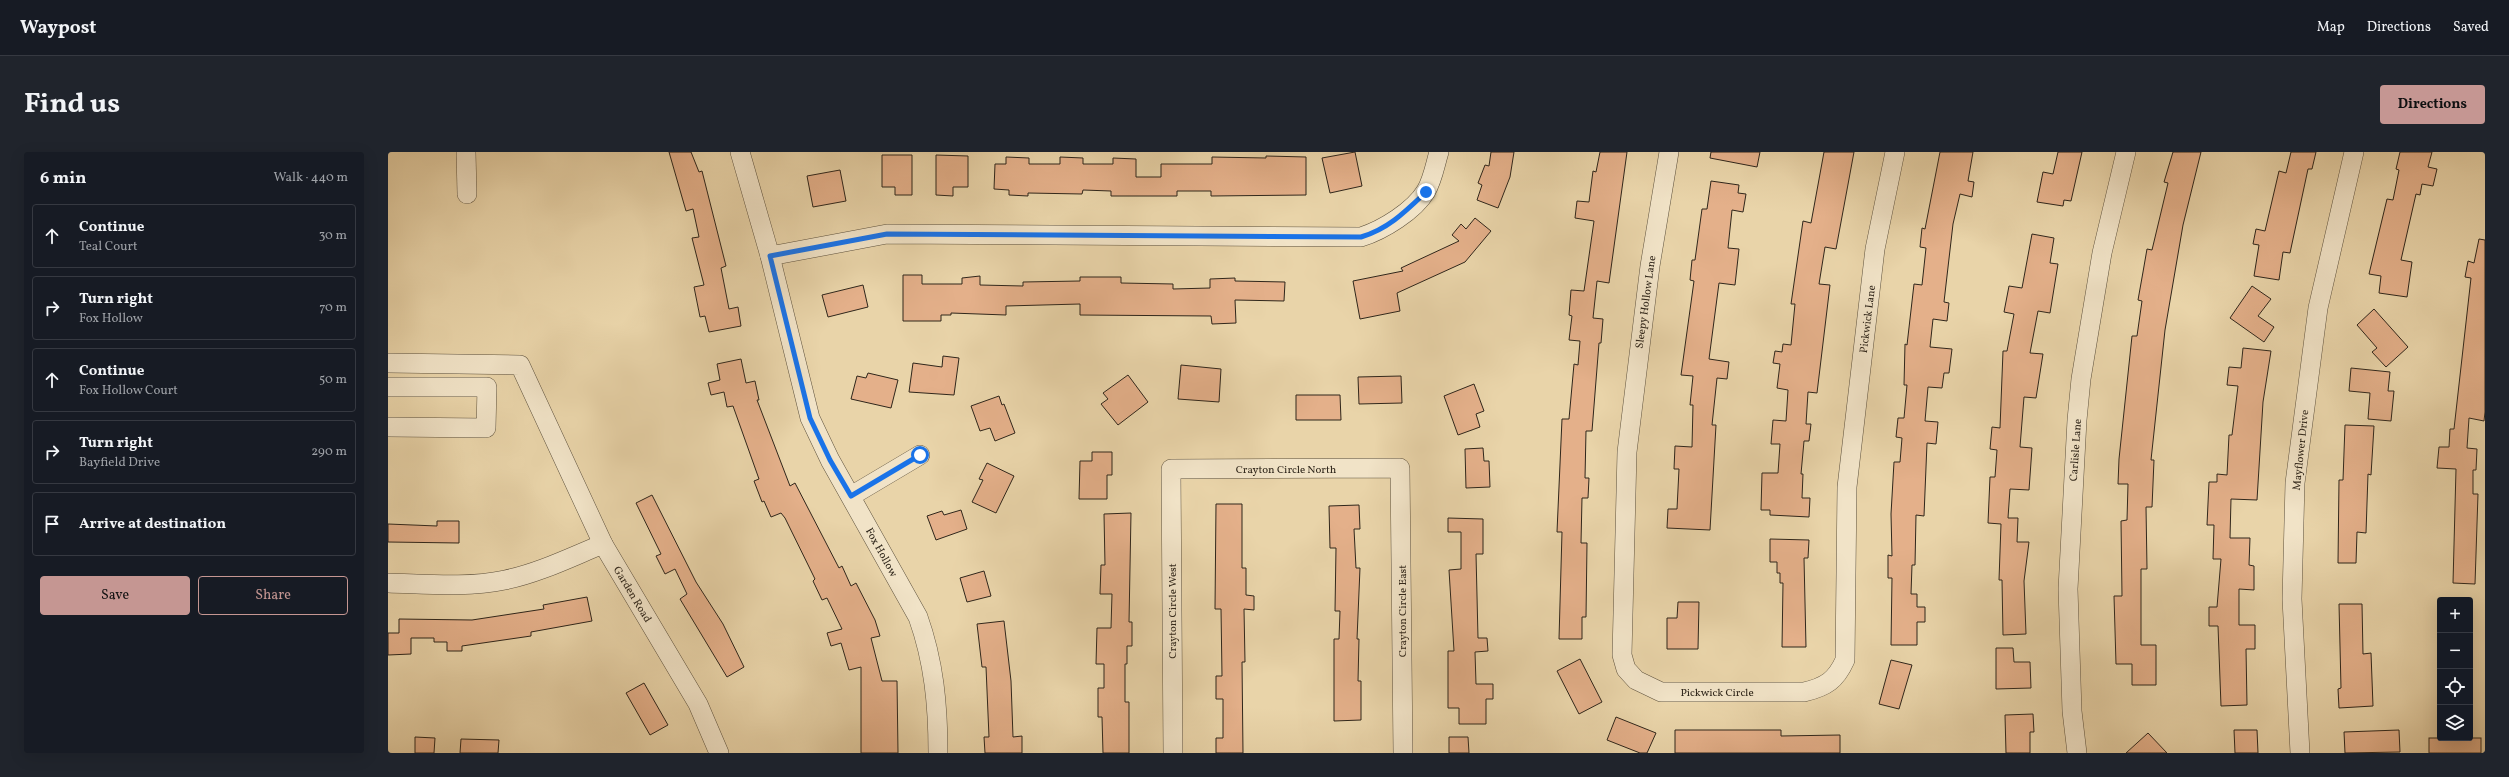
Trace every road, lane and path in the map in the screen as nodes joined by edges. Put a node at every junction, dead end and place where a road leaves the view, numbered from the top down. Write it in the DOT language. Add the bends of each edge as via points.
graph roads {
  1 [pos="466,152"];
  2 [pos="740,152"];
  3 [pos="1438,152"];
  4 [pos="1669,152"];
  5 [pos="1895,152"];
  6 [pos="2126,152"];
  7 [pos="2354,152"];
  8 [pos="467,194"];
  9 [pos="770,256"];
  10 [pos="388,363"];
  11 [pos="388,387"];
  12 [pos="388,427"];
  13 [pos="1627,452"];
  14 [pos="920,455"];
  15 [pos="1400,468"];
  16 [pos="1171,469"];
  17 [pos="1847,487"];
  18 [pos="851,496"];
  19 [pos="603,544"];
  20 [pos="388,583"];
  21 [pos="719,753"];
  22 [pos="938,753"];
  23 [pos="1173,753"];
  24 [pos="1403,753"];
  25 [pos="2077,753"];
  26 [pos="2300,753"];
  1 -- 8 [label="street"];
  2 -- 9 [label="street, Fox Hollow"];
  3 -- 9 [label="street" via="1426,192 1392,224 1361,237 887,234"];
  4 -- 13 [label="street, Sleepy Hollow Lane" via="1650,266"];
  5 -- 17 [label="street, Pickwick Lane" via="1876,249"];
  6 -- 25 [label="street, Carlisle Lane" via="2102,253 2081,379 2077,420 2068,589 2072,711"];
  7 -- 26 [label="street, Mayflower Drive" via="2318,308 2295,483 2292,599"];
  9 -- 18 [label="street, Fox Hollow" via="794,359 815,431"];
  10 -- 19 [label="street, Garden Road" via="520,365"];
  11 -- 12 [label="street" via="487,387 486,428"];
  13 -- 17 [label="street, Pickwick Circle" via="1622,655 1626,669 1636,680 1661,692 1804,692 1820,689 1839,674 1845,660"];
  14 -- 18 [label="street"];
  15 -- 16 [label="street, Crayton Circle North"];
  15 -- 24 [label="street, Crayton Circle East"];
  16 -- 23 [label="street, Crayton Circle West"];
  18 -- 22 [label="street, Fox Hollow" via="918,617 928,644 938,704"];
  19 -- 20 [label="street" via="538,571 488,582"];
  19 -- 21 [label="street, Garden Road" via="698,704"];
}
